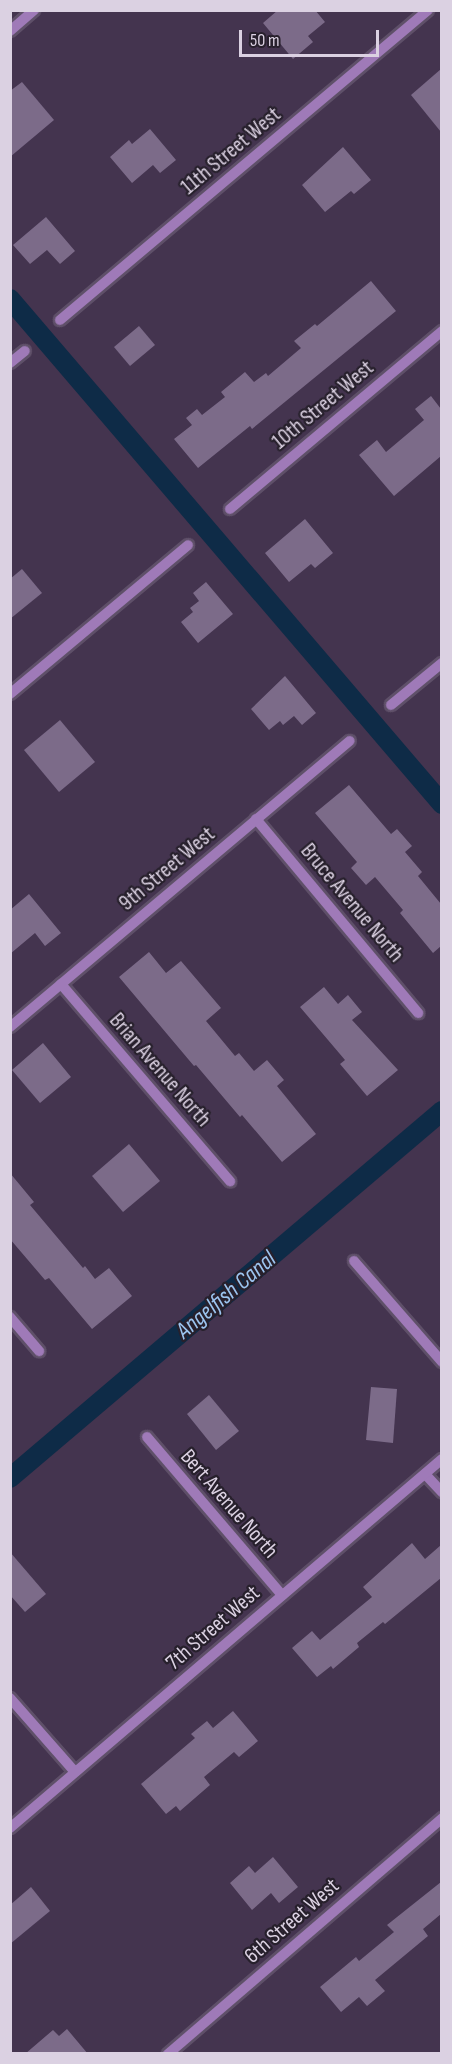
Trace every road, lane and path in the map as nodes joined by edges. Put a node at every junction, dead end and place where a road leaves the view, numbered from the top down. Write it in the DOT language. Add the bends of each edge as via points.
graph roads {
  1 [pos="34,10"];
  2 [pos="428,10"];
  3 [pos="10,31"];
  4 [pos="60,320"];
  5 [pos="441,331"];
  6 [pos="25,351"];
  7 [pos="10,363"];
  8 [pos="230,509"];
  9 [pos="188,545"];
  10 [pos="441,663"];
  11 [pos="10,694"];
  12 [pos="391,705"];
  13 [pos="350,741"];
  14 [pos="256,819"];
  15 [pos="61,984"];
  16 [pos="418,1012"];
  17 [pos="10,1027"];
  18 [pos="230,1181"];
  19 [pos="354,1261"];
  20 [pos="10,1317"];
  21 [pos="39,1351"];
  22 [pos="441,1362"];
  23 [pos="147,1437"];
  24 [pos="441,1459"];
  25 [pos="425,1474"];
  26 [pos="441,1492"];
  27 [pos="282,1595"];
  28 [pos="10,1698"];
  29 [pos="75,1772"];
  30 [pos="441,1818"];
  31 [pos="10,1828"];
  32 [pos="168,2054"];
  1 -- 3 [label="street"];
  2 -- 4 [label="street, 11th Street West"];
  5 -- 8 [label="street, 10th Street West"];
  6 -- 7 [label="street"];
  9 -- 11 [label="street"];
  10 -- 12 [label="street"];
  13 -- 14 [label="street, 9th Street West"];
  14 -- 15 [label="street, 9th Street West"];
  14 -- 16 [label="street, Bruce Avenue North"];
  15 -- 17 [label="street, 9th Street West"];
  15 -- 18 [label="street, Brian Avenue North"];
  19 -- 22 [label="street"];
  20 -- 21 [label="street"];
  23 -- 27 [label="street, Bert Avenue North"];
  24 -- 25 [label="street, 7th Street West"];
  25 -- 26 [label="street"];
  25 -- 27 [label="street, 7th Street West"];
  27 -- 29 [label="street, 7th Street West"];
  28 -- 29 [label="street"];
  29 -- 31 [label="street, 7th Street West"];
  30 -- 32 [label="street, 6th Street West"];
}
